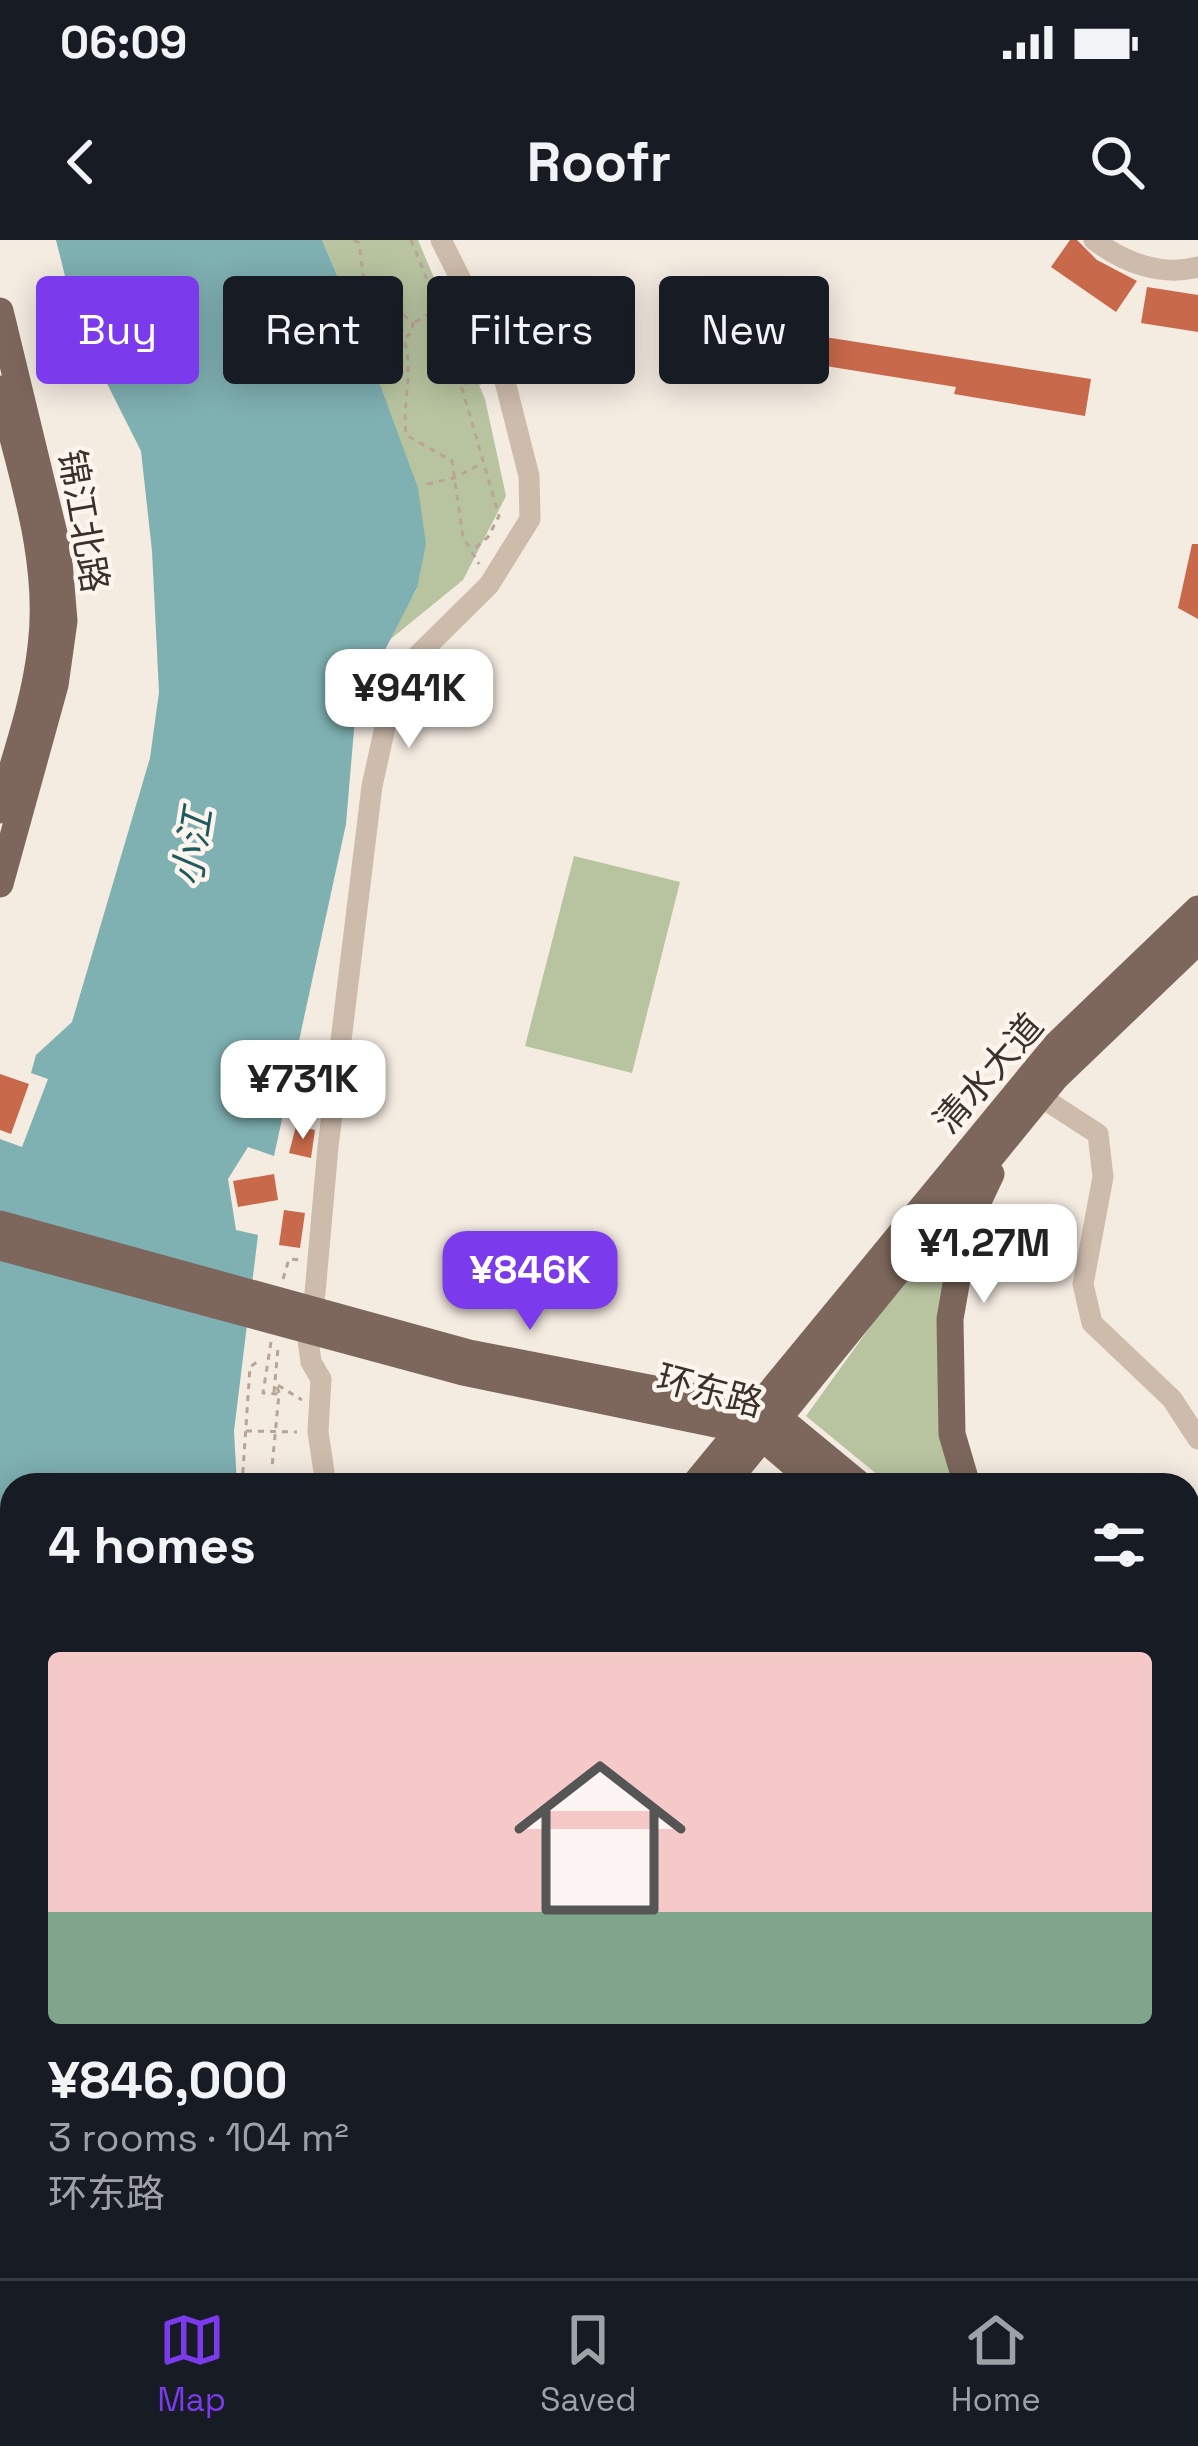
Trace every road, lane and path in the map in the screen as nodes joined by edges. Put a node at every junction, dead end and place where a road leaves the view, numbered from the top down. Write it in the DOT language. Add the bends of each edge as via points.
graph roads {
  1 [pos="354,240"];
  2 [pos="411,240"];
  3 [pos="441,240"];
  4 [pos="1094,240"];
  5 [pos="1198,267"];
  6 [pos="427,279"];
  7 [pos="0,311"];
  8 [pos="427,315"];
  9 [pos="413,322"];
  10 [pos="461,384"];
  11 [pos="0,389"];
  12 [pos="483,463"];
  13 [pos="454,478"];
  14 [pos="427,484"];
  15 [pos="472,551"];
  16 [pos="487,576"];
  17 [pos="0,810"];
  18 [pos="0,884"];
  19 [pos="1198,909"];
  20 [pos="1198,941"];
  21 [pos="1041,1097"];
  22 [pos="1012,1131"];
  23 [pos="0,1224"];
  24 [pos="0,1246"];
  25 [pos="308,1261"];
  26 [pos="291,1319"];
  27 [pos="257,1362"];
  28 [pos="276,1384"];
  29 [pos="276,1394"];
  30 [pos="318,1421"];
  31 [pos="760,1424"];
  32 [pos="244,1430"];
  33 [pos="275,1431"];
  34 [pos="1198,1439"];
  35 [pos="272,1467"];
  36 [pos="242,1473"];
  37 [pos="324,1473"];
  38 [pos="707,1473"];
  39 [pos="731,1473"];
  40 [pos="807,1473"];
  41 [pos="840,1473"];
  42 [pos="963,1473"];
  1 -- 9 [label="path" via="364,282"];
  2 -- 6 [label="path"];
  3 -- 26 [label="street" via="498,354 529,476 530,520 489,585 409,664 391,700"];
  4 -- 5 [label="street" via="1121,261 1181,272"];
  7 -- 18 [label="main road, 锦江北路" via="58,550 64,621 55,685"];
  8 -- 9 [label="path"];
  9 -- 13 [label="path" via="404,339 406,435 452,460"];
  10 -- 12 [label="path"];
  11 -- 17 [label="main road, 锦江北路" via="38,553 44,620"];
  12 -- 13 [label="path"];
  12 -- 15 [label="path" via="499,516"];
  13 -- 14 [label="path"];
  13 -- 15 [label="path"];
  15 -- 16 [label="path"];
  19 -- 31 [label="main road, 清水大道" via="1056,1045"];
  20 -- 21 [label="main road, 清水大道"];
  21 -- 22 [label="main road, 清水大道"];
  21 -- 34 [label="street" via="1098,1134 1103,1177 1083,1284 1092,1323 1172,1399"];
  22 -- 31 [label="main road, 清水大道"];
  22 -- 42 [label="main road" via="965,1227 950,1319 952,1434"];
  23 -- 26 [label="main road"];
  24 -- 26 [label="main road"];
  25 -- 26 [label="path" via="289,1259"];
  26 -- 28 [label="path"];
  26 -- 29 [label="path" via="263,1393"];
  26 -- 30 [label="street" via="321,1379"];
  26 -- 31 [label="main road"];
  27 -- 32 [label="path"];
  28 -- 29 [label="path"];
  28 -- 30 [label="path"];
  29 -- 33 [label="path"];
  30 -- 33 [label="path"];
  30 -- 37 [label="street"];
  31 -- 38 [label="main road"];
  31 -- 39 [label="main road"];
  31 -- 40 [label="main road, 环东路"];
  31 -- 41 [label="main road, 环东路"];
  32 -- 33 [label="path"];
  32 -- 36 [label="path"];
  33 -- 35 [label="path"];
}
